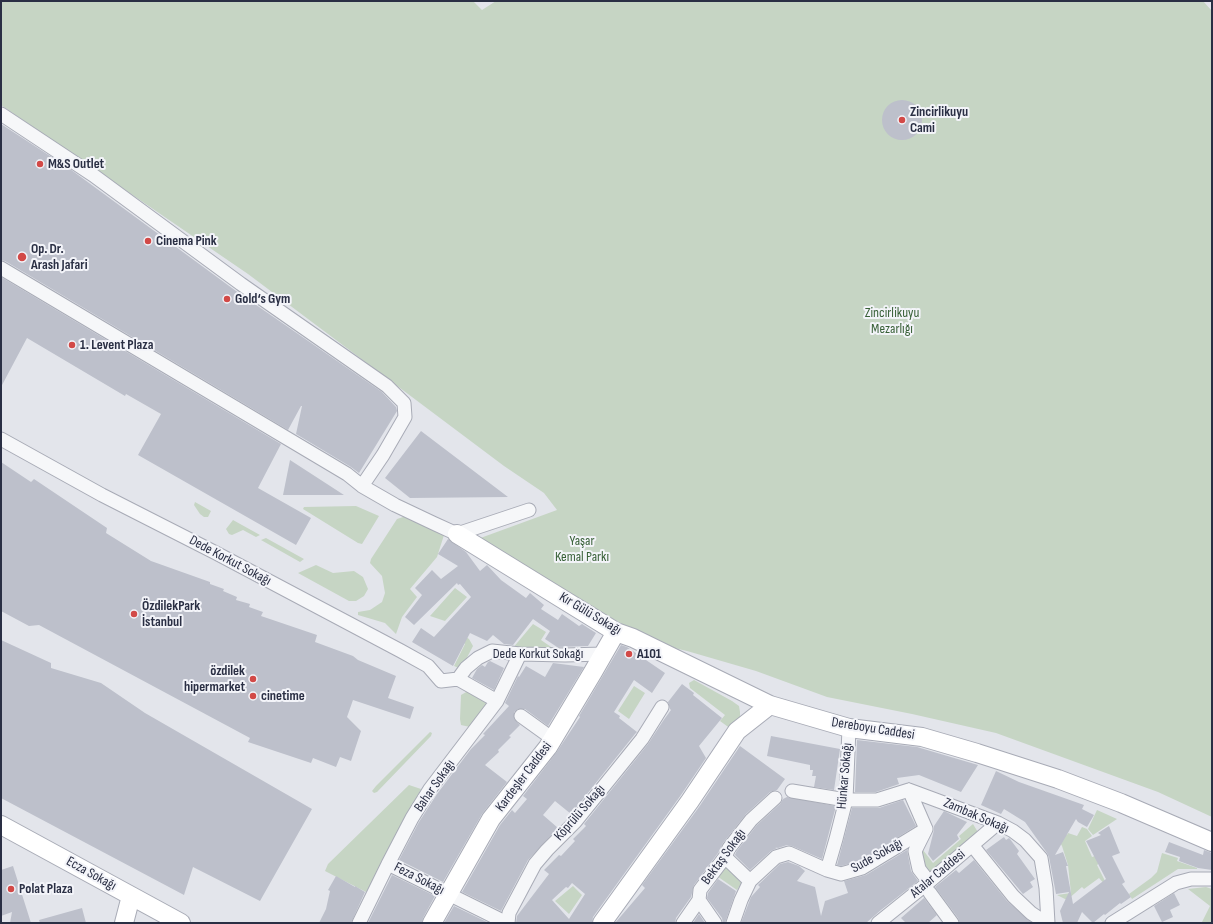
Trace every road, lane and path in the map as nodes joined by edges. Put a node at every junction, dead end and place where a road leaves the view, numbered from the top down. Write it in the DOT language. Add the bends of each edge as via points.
graph roads {
  1 [pos="1,114"];
  2 [pos="1,268"];
  3 [pos="1,439"];
  4 [pos="362,486"];
  5 [pos="529,510"];
  6 [pos="457,534"];
  7 [pos="616,632"];
  8 [pos="520,654"];
  9 [pos="604,654"];
  10 [pos="458,679"];
  11 [pos="497,701"];
  12 [pos="770,705"];
  13 [pos="662,707"];
  14 [pos="521,716"];
  15 [pos="849,728"];
  16 [pos="553,739"];
  17 [pos="909,790"];
  18 [pos="792,791"];
  19 [pos="775,798"];
  20 [pos="846,800"];
  21 [pos="998,823"];
  22 [pos="1,825"];
  23 [pos="926,830"];
  24 [pos="1212,842"];
  25 [pos="972,845"];
  26 [pos="725,857"];
  27 [pos="388,864"];
  28 [pos="827,870"];
  29 [pos="1212,878"];
  30 [pos="750,881"];
  31 [pos="929,888"];
  32 [pos="450,894"];
  33 [pos="131,896"];
  34 [pos="699,900"];
  35 [pos="124,923"];
  36 [pos="181,923"];
  37 [pos="359,923"];
  38 [pos="432,923"];
  39 [pos="508,923"];
  40 [pos="602,923"];
  41 [pos="683,923"];
  42 [pos="715,923"];
  43 [pos="734,923"];
  44 [pos="878,923"];
  45 [pos="952,923"];
  46 [pos="1047,923"];
  47 [pos="1112,923"];
  1 -- 4 [label="street" via="93,175 241,284 387,386 404,403 405,417"];
  2 -- 4 [label="street" via="347,474"];
  3 -- 10 [label="street, Dede Korkut Sokağı" via="102,495 428,666 441,681"];
  4 -- 6 [label="street" via="395,505"];
  5 -- 6 [label="street"];
  6 -- 7 [label="street, Kır Gülü Sokağı"];
  7 -- 9 [label="street, Kardeşler Caddesi"];
  7 -- 12 [label="street, Kır Gülü Sokağı"];
  8 -- 9 [label="street, Dede Korkut Sokağı"];
  8 -- 10 [label="street, Dede Korkut Sokağı" via="492,651 478,658"];
  8 -- 11 [label="street, Bahar Sokağı"];
  9 -- 16 [label="street, Kardeşler Caddesi"];
  10 -- 11 [label="street, Dede Korkut Sokağı"];
  11 -- 27 [label="street, Bahar Sokağı" via="430,789"];
  12 -- 15 [label="street, Dereboyu Caddesi"];
  12 -- 40 [label="street" via="737,731"];
  13 -- 39 [label="street, Köprülü Sokağı" via="642,738 575,822 535,864 509,913"];
  14 -- 16 [label="street"];
  15 -- 20 [label="street, Hünkar Sokağı"];
  15 -- 24 [label="street, Dereboyu Caddesi" via="922,737 977,753 1065,781"];
  16 -- 32 [label="street, Kardeşler Caddesi" via="491,819"];
  17 -- 20 [label="street" via="877,800"];
  17 -- 21 [label="street, Zambak Sokağı"];
  17 -- 23 [label="street"];
  18 -- 20 [label="street"];
  19 -- 26 [label="street, Bektaş Sokağı" via="751,820"];
  20 -- 28 [label="street, Hünkar Sokağı"];
  21 -- 25 [label="street, Atalar Caddesi"];
  21 -- 46 [label="street, Zambak Sokağı" via="1025,840 1041,858 1046,888"];
  22 -- 33 [label="street, Ecza Sokağı"];
  23 -- 28 [label="street, Sude Sokağı" via="862,868 841,874"];
  23 -- 31 [label="street" via="915,851 919,869"];
  25 -- 31 [label="street, Atalar Caddesi"];
  25 -- 46 [label="street" via="1013,896 1031,913"];
  26 -- 30 [label="street"];
  26 -- 34 [label="street, Bektaş Sokağı" via="700,890"];
  27 -- 32 [label="street, Feza Sokağı"];
  27 -- 37 [label="street, Bahar Sokağı"];
  28 -- 30 [label="street, Sude Sokağı" via="789,853 776,857"];
  29 -- 47 [label="street" via="1176,883"];
  30 -- 43 [label="street"];
  31 -- 44 [label="street, Atalar Caddesi"];
  31 -- 45 [label="street"];
  32 -- 38 [label="street, Kardeşler Caddesi"];
  32 -- 39 [label="street, Feza Sokağı"];
  33 -- 35 [label="street"];
  33 -- 36 [label="street, Ecza Sokağı"];
  34 -- 41 [label="street, Bektaş Sokağı"];
  34 -- 42 [label="street"];
}
